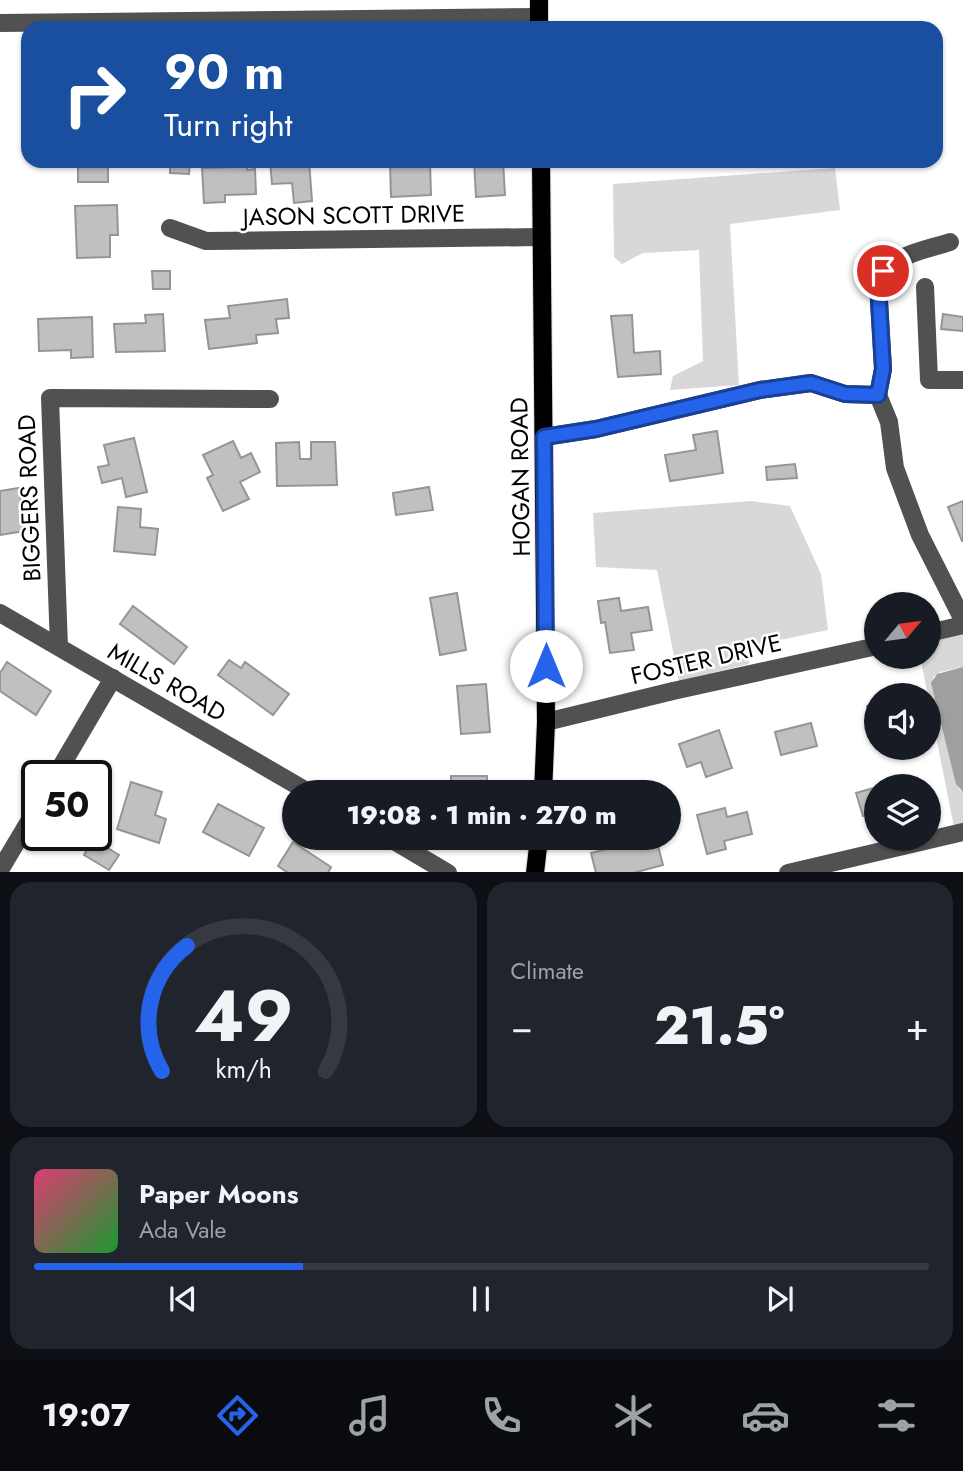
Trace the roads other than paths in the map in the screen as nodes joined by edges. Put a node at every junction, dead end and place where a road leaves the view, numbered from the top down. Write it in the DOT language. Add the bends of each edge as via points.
graph roads {
  1 [pos="539,15"];
  2 [pos="135,21"];
  3 [pos="0,23"];
  4 [pos="21,23"];
  5 [pos="541,168"];
  6 [pos="170,228"];
  7 [pos="540,237"];
  8 [pos="950,242"];
  9 [pos="925,286"];
  10 [pos="963,380"];
  11 [pos="878,395"];
  12 [pos="270,399"];
  13 [pos="544,437"];
  14 [pos="0,613"];
  15 [pos="963,622"];
  16 [pos="942,629"];
  17 [pos="59,647"];
  18 [pos="864,649"];
  19 [pos="113,678"];
  20 [pos="546,722"];
  21 [pos="65,760"];
  22 [pos="288,780"];
  23 [pos="544,780"];
  24 [pos="963,832"];
  25 [pos="21,835"];
  26 [pos="409,850"];
  27 [pos="538,850"];
  28 [pos="0,870"];
  29 [pos="446,872"];
  30 [pos="535,872"];
  31 [pos="792,872"];
  1 -- 2 [label="street"];
  3 -- 4 [label="street"];
  5 -- 7 [label="main road, HOGAN ROAD"];
  6 -- 7 [label="street, JASON SCOTT DRIVE" via="206,241"];
  7 -- 13 [label="main road, HOGAN ROAD"];
  8 -- 11 [label="street" via="902,257 883,271 878,284 883,369"];
  9 -- 10 [label="street" via="929,380"];
  11 -- 13 [label="street" via="845,394 811,383"];
  11 -- 15 [label="street" via="889,422 894,468 920,535"];
  12 -- 17 [label="street, BIGGERS ROAD" via="50,398"];
  13 -- 20 [label="main road, HOGAN ROAD"];
  14 -- 17 [label="street, MILLS ROAD"];
  15 -- 16 [label="street"];
  17 -- 19 [label="street, MILLS ROAD"];
  18 -- 20 [label="street, FOSTER DRIVE"];
  19 -- 21 [label="street"];
  19 -- 22 [label="street, MILLS ROAD"];
  20 -- 23 [label="main road, HOGAN ROAD"];
  24 -- 31 [label="street"];
  25 -- 28 [label="street"];
  26 -- 29 [label="street"];
  27 -- 30 [label="main road"];
}
